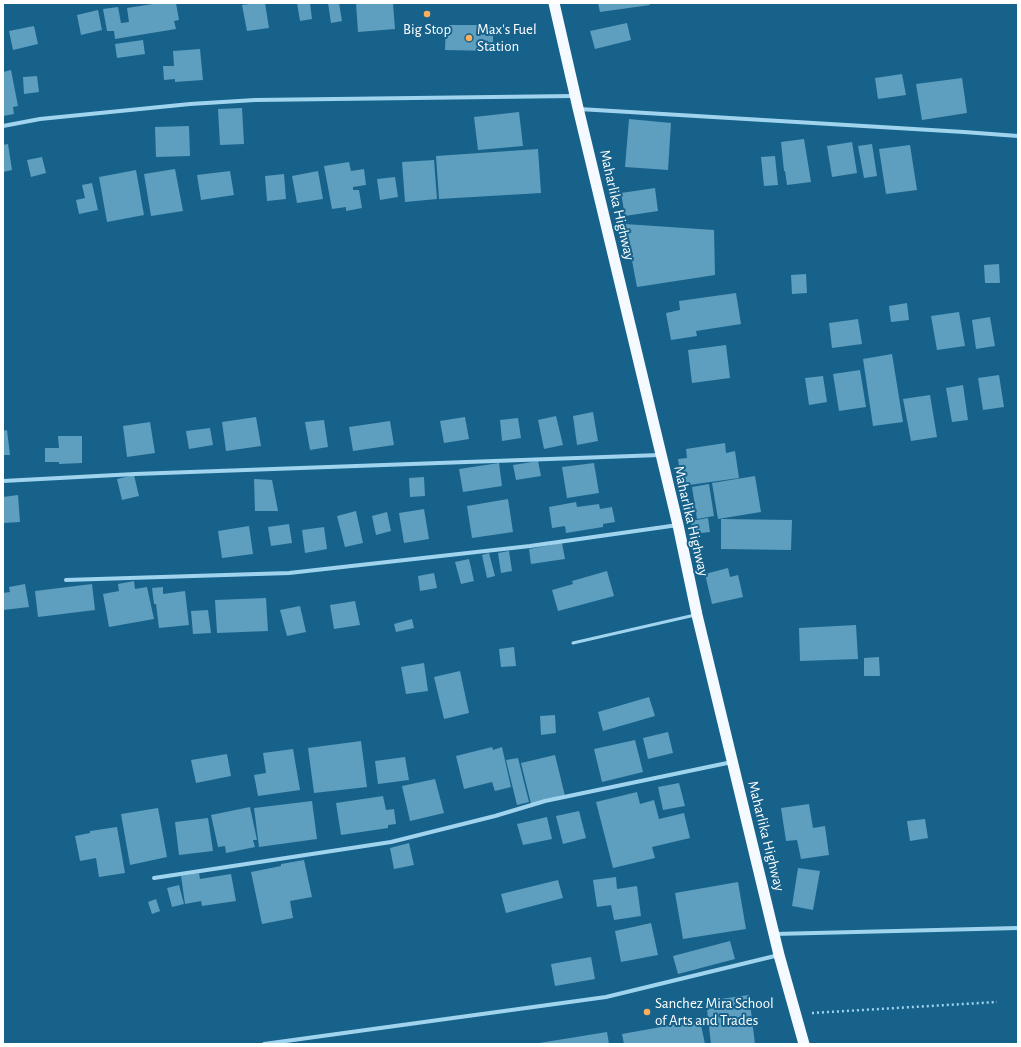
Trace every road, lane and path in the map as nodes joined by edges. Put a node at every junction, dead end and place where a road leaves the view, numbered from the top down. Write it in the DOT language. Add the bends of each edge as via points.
graph roads {
  1 [pos="554,3"];
  2 [pos="576,96"];
  3 [pos="578,108"];
  4 [pos="3,126"];
  5 [pos="1018,136"];
  6 [pos="661,455"];
  7 [pos="3,481"];
  8 [pos="678,525"];
  9 [pos="66,580"];
  10 [pos="697,615"];
  11 [pos="573,643"];
  12 [pos="733,762"];
  13 [pos="154,878"];
  14 [pos="1018,928"];
  15 [pos="774,934"];
  16 [pos="779,955"];
  17 [pos="997,1002"];
  18 [pos="795,1014"];
  19 [pos="264,1044"];
  20 [pos="804,1044"];
  1 -- 2 [label="highway, Maharlika Highway"];
  2 -- 3 [label="highway, Maharlika Highway"];
  2 -- 4 [label="street" via="254,100 40,119"];
  3 -- 5 [label="street"];
  3 -- 6 [label="highway, Maharlika Highway"];
  6 -- 7 [label="street"];
  6 -- 8 [label="highway, Maharlika Highway"];
  8 -- 9 [label="street" via="530,546 289,573"];
  8 -- 10 [label="highway, Maharlika Highway"];
  10 -- 11 [label="lane"];
  10 -- 12 [label="highway, Maharlika Highway"];
  12 -- 13 [label="street" via="545,801 391,842"];
  12 -- 15 [label="highway, Maharlika Highway"];
  14 -- 15 [label="street"];
  15 -- 16 [label="highway, Maharlika Highway"];
  16 -- 18 [label="highway, Maharlika Highway"];
  16 -- 19 [label="street" via="606,997"];
  17 -- 18 [label="path"];
  18 -- 20 [label="highway, Maharlika Highway"];
}
